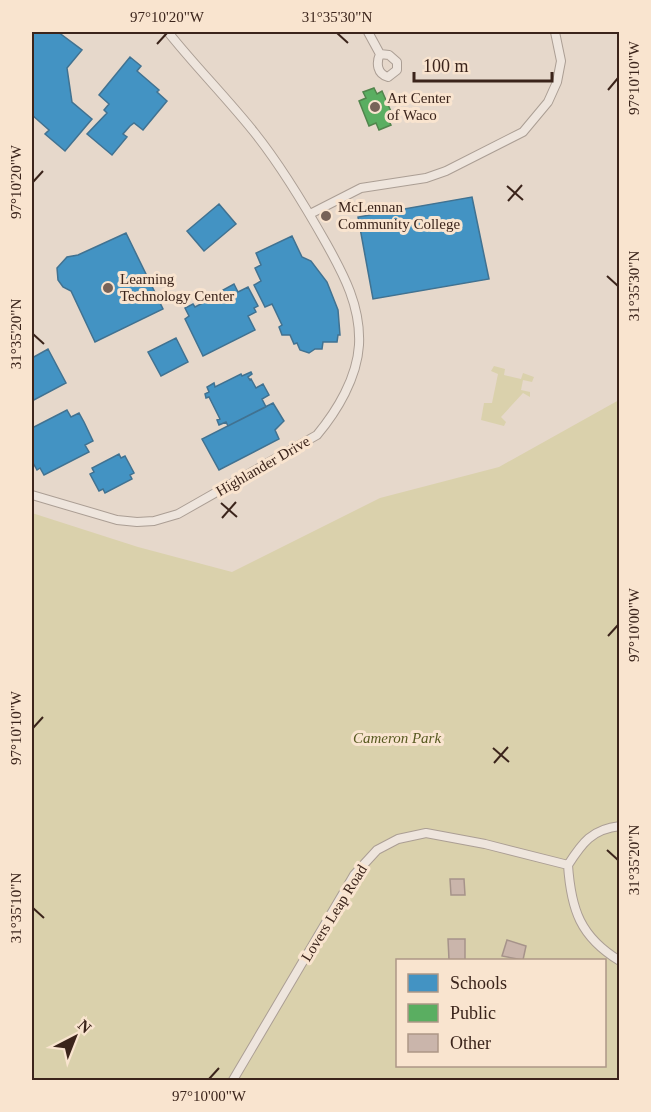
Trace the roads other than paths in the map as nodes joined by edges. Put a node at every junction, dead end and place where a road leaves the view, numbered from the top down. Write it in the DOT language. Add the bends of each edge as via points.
graph roads {
  1 [pos="168,32"];
  2 [pos="368,32"];
  3 [pos="555,32"];
  4 [pos="380,54"];
  5 [pos="310,214"];
  6 [pos="32,495"];
  7 [pos="618,827"];
  8 [pos="568,865"];
  9 [pos="620,961"];
  10 [pos="233,1080"];
  1 -- 5 [label="street, Highlander Drive" via="254,132"];
  2 -- 4 [label="street"];
  3 -- 5 [label="street" via="561,61 557,82 548,102 523,132 446,171 361,188"];
  5 -- 6 [label="street, Highlander Drive" via="352,292 359,346 355,369 342,398 317,435 197,504 154,521 117,520"];
  7 -- 8 [label="street" via="595,833"];
  8 -- 9 [label="street" via="573,908 583,929"];
  8 -- 10 [label="street, Lovers Leap Road" via="426,833 398,838 377,850 354,875"];
}
